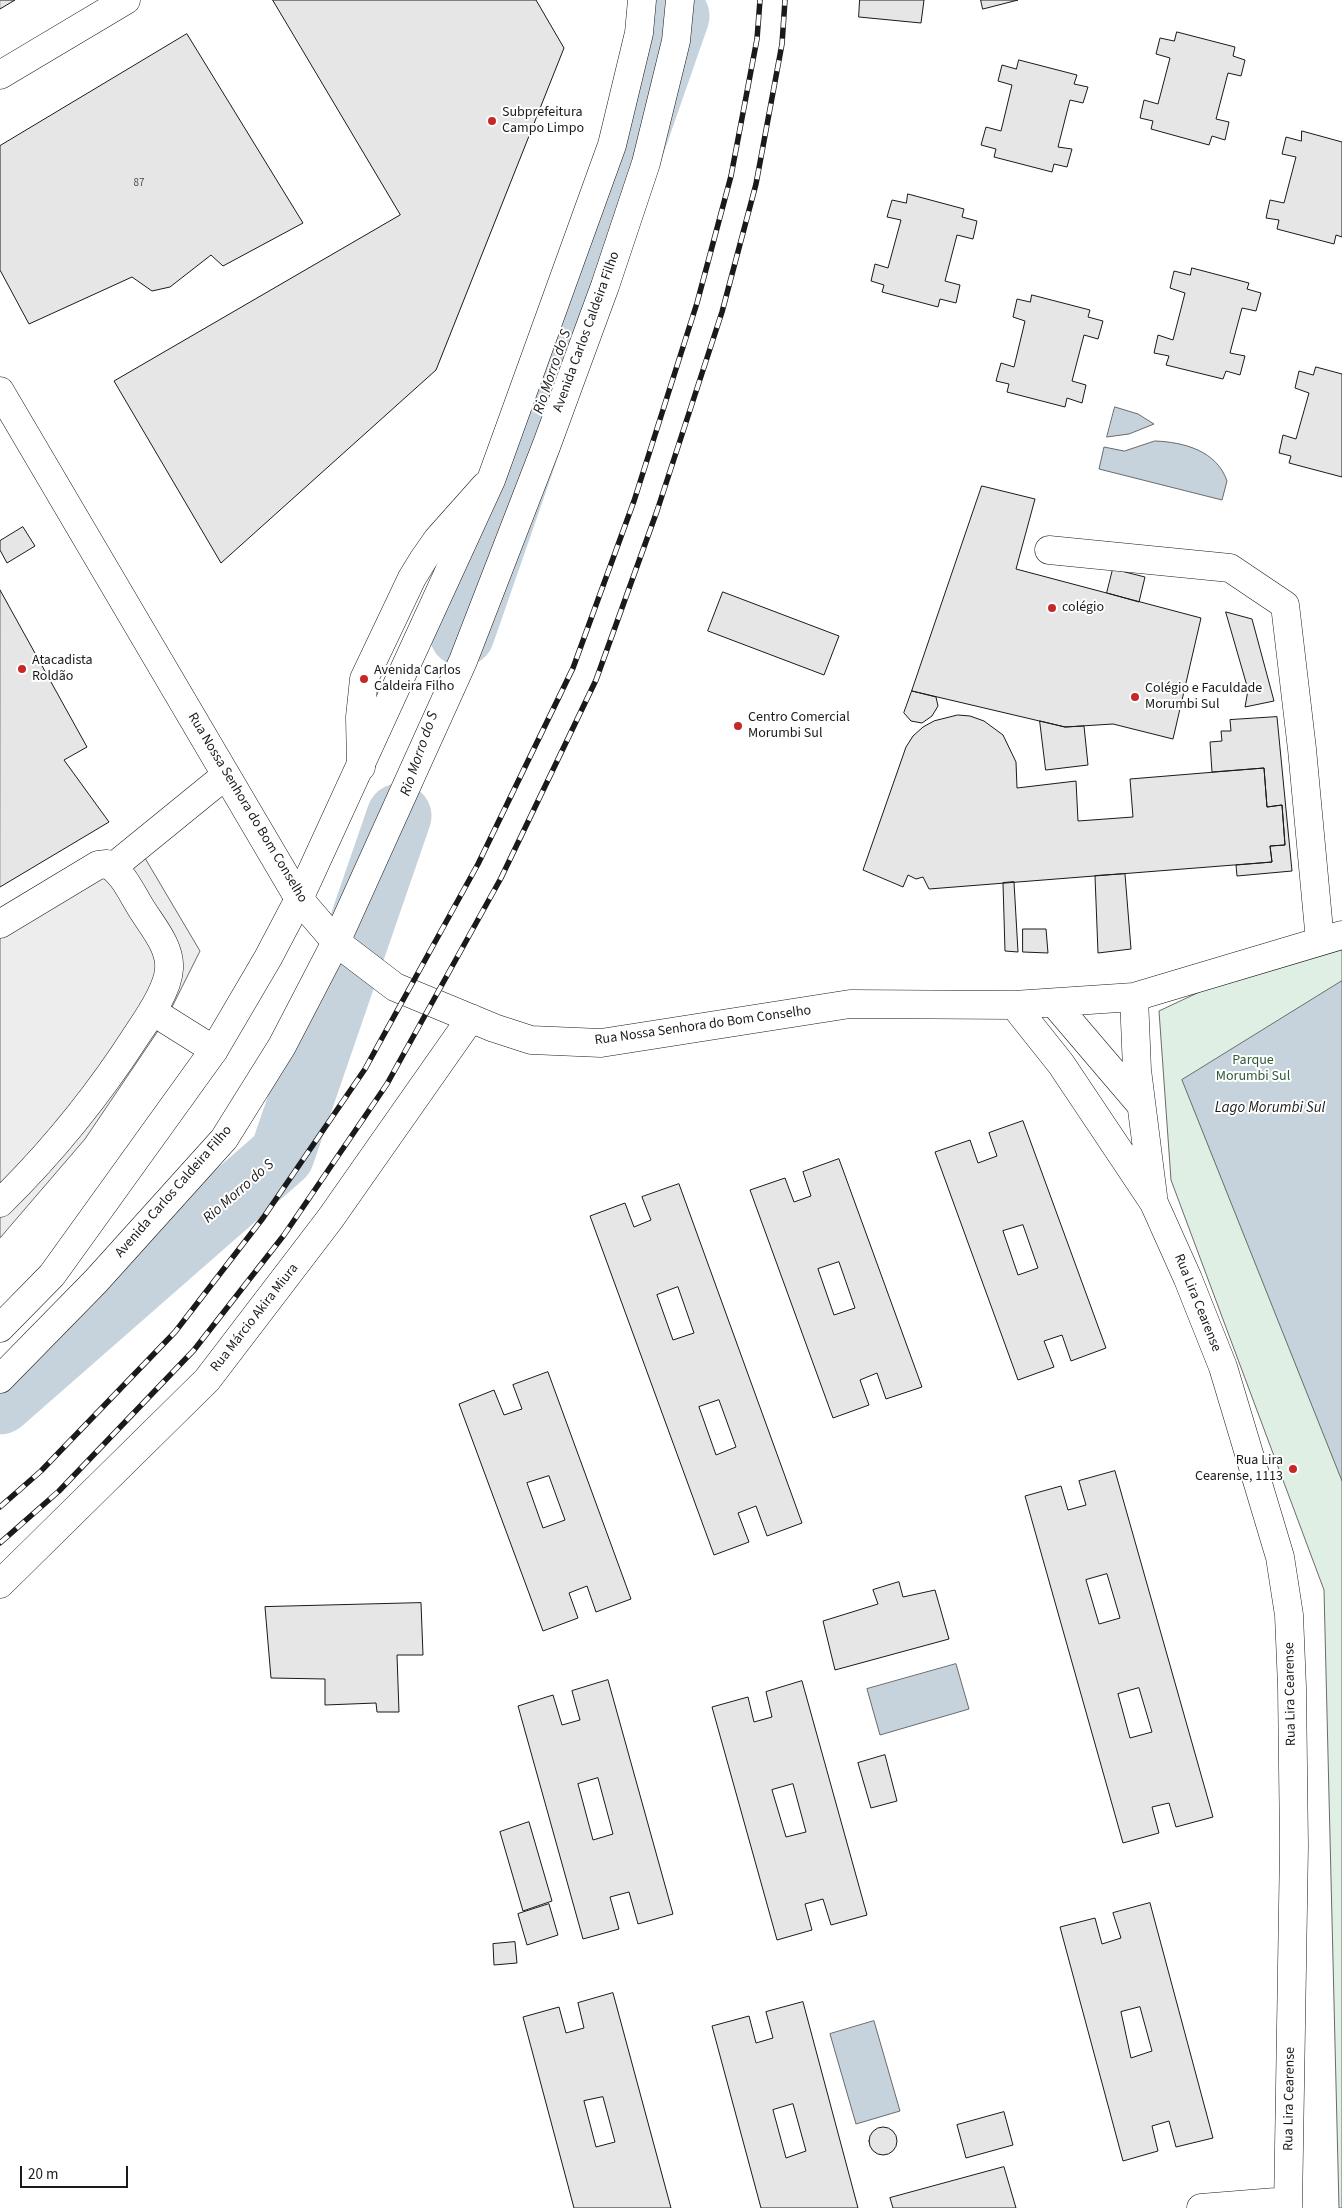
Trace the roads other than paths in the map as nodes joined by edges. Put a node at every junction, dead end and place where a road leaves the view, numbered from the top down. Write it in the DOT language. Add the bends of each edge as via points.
graph roads {
  1 [pos="126,0"];
  2 [pos="642,0"];
  3 [pos="680,0"];
  4 [pos="0,75"];
  5 [pos="0,391"];
  6 [pos="1050,550"];
  7 [pos="226,775"];
  8 [pos="113,867"];
  9 [pos="299,899"];
  10 [pos="0,924"];
  11 [pos="1331,938"];
  12 [pos="336,942"];
  13 [pos="1134,997"];
  14 [pos="1054,1003"];
  15 [pos="1014,1005"];
  16 [pos="152,1011"];
  17 [pos="471,1018"];
  18 [pos="214,1050"];
  19 [pos="1141,1105"];
  20 [pos="1154,1202"];
  21 [pos="0,1203"];
  22 [pos="0,1328"];
  23 [pos="0,1379"];
  24 [pos="0,1584"];
  25 [pos="1288,2205"];
  26 [pos="1201,2208"];
  1 -- 4 [label="street"];
  2 -- 9 [label="street" via="639,33 612,145 491,480"];
  3 -- 12 [label="street, Avenida Carlos Caldeira Filho" via="676,41 646,163 605,286 463,661"];
  5 -- 7 [label="street, Rua Nossa Senhora do Bom Conselho"];
  6 -- 11 [label="street" via="1230,568 1285,606 1302,749"];
  7 -- 8 [label="street"];
  7 -- 9 [label="street, Rua Nossa Senhora do Bom Conselho"];
  8 -- 10 [label="street" via="98,865"];
  8 -- 16 [label="street" via="164,945 170,967"];
  9 -- 12 [label="street, Rua Nossa Senhora do Bom Conselho"];
  9 -- 18 [label="street"];
  11 -- 13 [label="street, Rua Nossa Senhora do Bom Conselho"];
  12 -- 17 [label="street, Rua Nossa Senhora do Bom Conselho" via="395,987"];
  12 -- 23 [label="street, Avenida Carlos Caldeira Filho" via="282,1046 224,1139 96,1281"];
  13 -- 14 [label="street, Rua Nossa Senhora do Bom Conselho"];
  13 -- 19 [label="street, Rua Lira Cearense"];
  14 -- 15 [label="street, Rua Nossa Senhora do Bom Conselho"];
  14 -- 19 [label="street"];
  15 -- 17 [label="street, Rua Nossa Senhora do Bom Conselho" via="850,1004 601,1043 531,1040"];
  15 -- 20 [label="street, Rua Lira Cearense" via="1061,1064"];
  16 -- 18 [label="street"];
  16 -- 21 [label="street" via="100,1091 38,1167"];
  17 -- 24 [label="street, Rua Márcio Akira Miura" via="330,1219 207,1380"];
  18 -- 22 [label="street" via="52,1275"];
  19 -- 20 [label="street, Rua Lira Cearense"];
  20 -- 25 [label="street, Rua Lira Cearense" via="1223,1367 1280,1557 1289,1615 1294,1846"];
  25 -- 26 [label="street"];
}
